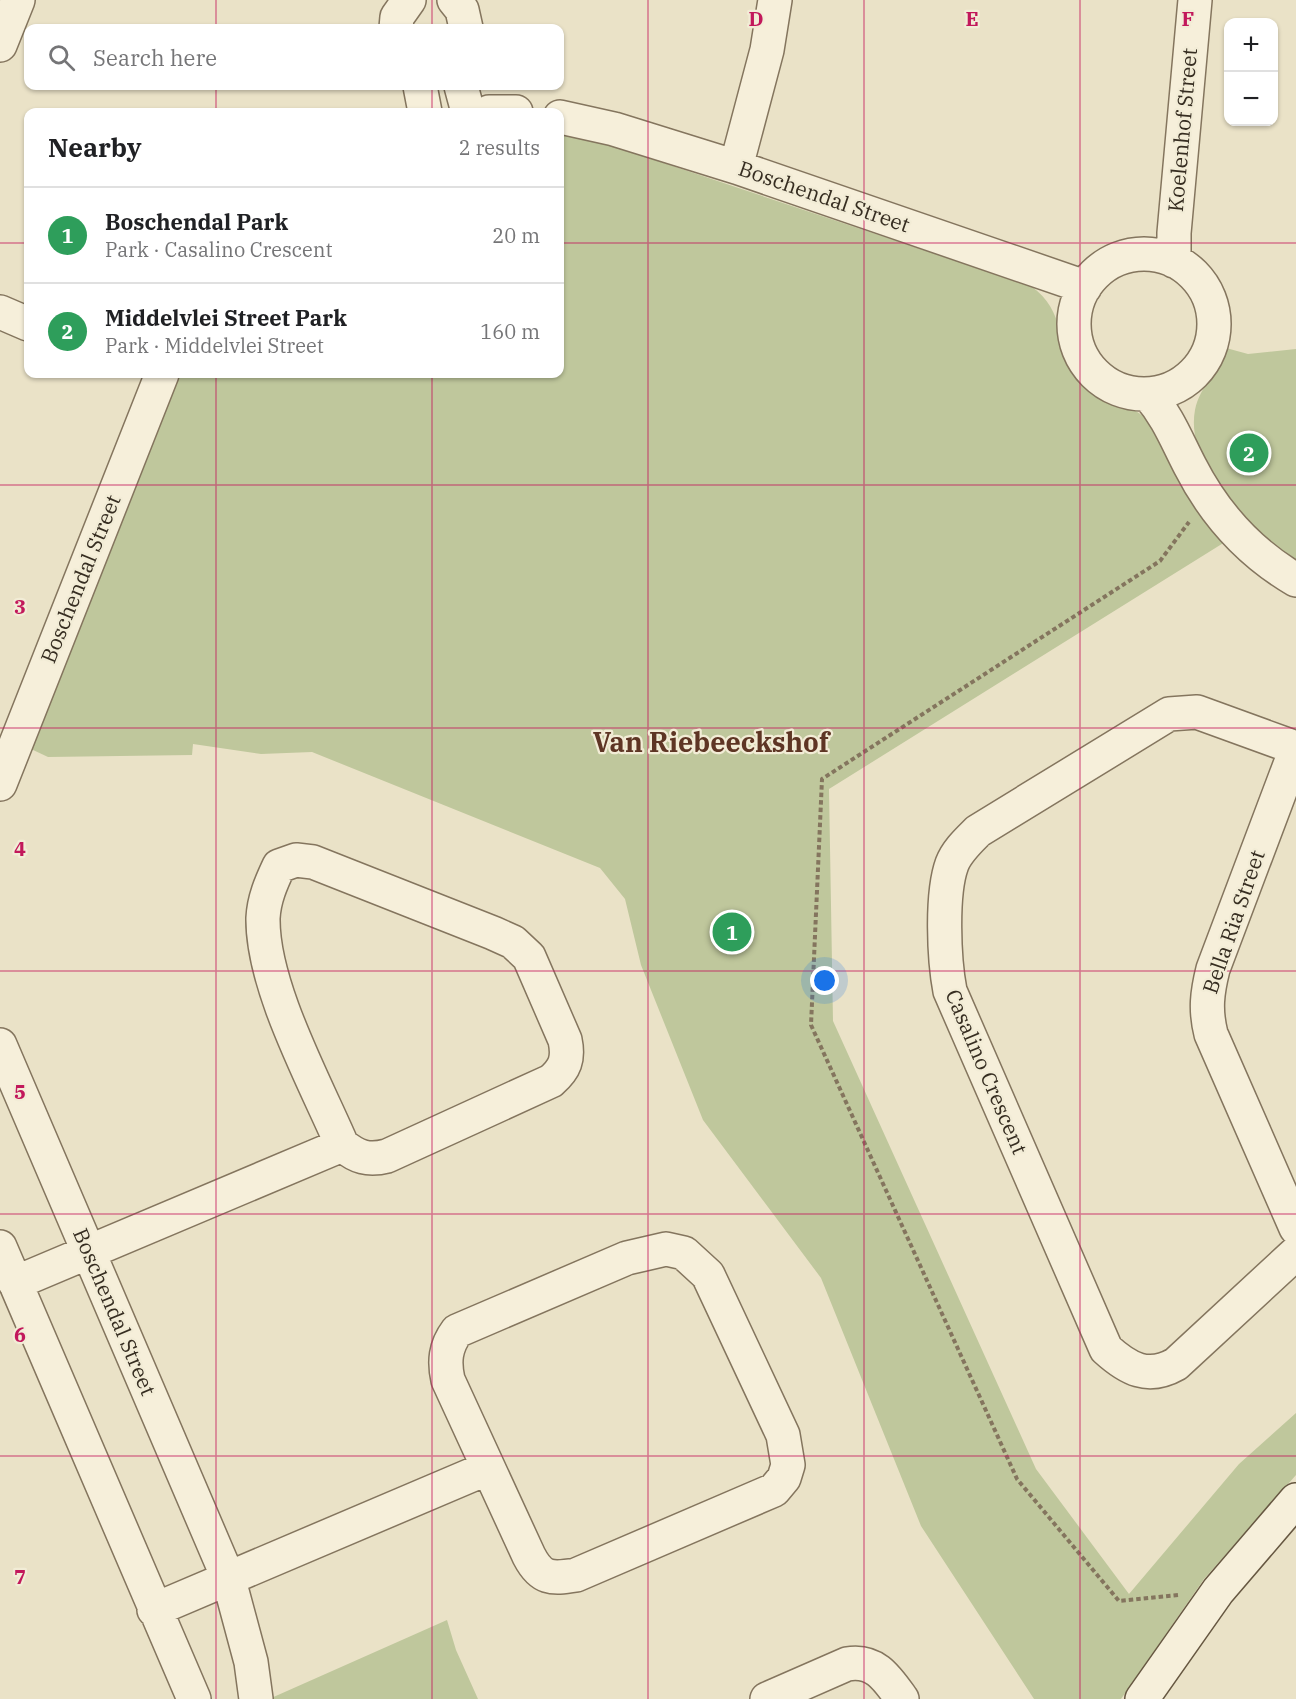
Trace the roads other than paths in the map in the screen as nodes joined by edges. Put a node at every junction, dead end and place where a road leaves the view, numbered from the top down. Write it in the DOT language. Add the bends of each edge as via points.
graph roads {
  1 [pos="18,0"];
  2 [pos="409,0"];
  3 [pos="453,0"];
  4 [pos="775,0"];
  5 [pos="1195,0"];
  6 [pos="396,24"];
  7 [pos="465,24"];
  8 [pos="0,45"];
  9 [pos="421,90"];
  10 [pos="462,90"];
  11 [pos="424,108"];
  12 [pos="467,108"];
  13 [pos="564,118"];
  14 [pos="736,167"];
  15 [pos="1174,261"];
  16 [pos="1085,287"];
  17 [pos="0,312"];
  18 [pos="24,322"];
  19 [pos="157,378"];
  20 [pos="1148,394"];
  21 [pos="1296,580"];
  22 [pos="1296,749"];
  23 [pos="0,784"];
  24 [pos="0,1045"];
  25 [pos="342,1144"];
  26 [pos="1296,1228"];
  27 [pos="0,1247"];
  28 [pos="88,1250"];
  29 [pos="1296,1253"];
  30 [pos="15,1283"];
  31 [pos="488,1468"];
  32 [pos="1296,1500"];
  33 [pos="229,1580"];
  34 [pos="154,1610"];
  35 [pos="194,1699"];
  36 [pos="256,1699"];
  37 [pos="767,1699"];
  38 [pos="903,1699"];
  39 [pos="1142,1699"];
  1 -- 8 [label="street"];
  2 -- 6 [label="street"];
  3 -- 7 [label="street" via="462,10"];
  4 -- 14 [label="street" via="767,50"];
  5 -- 15 [label="street, Koelenhof Street"];
  9 -- 11 [label="street"];
  10 -- 12 [label="street"];
  13 -- 14 [label="street, Boschendal Street" via="614,129"];
  14 -- 16 [label="street, Boschendal Street"];
  15 -- 16 [label="street" via="1150,254 1128,256 1103,268"];
  15 -- 20 [label="street" via="1196,278 1210,302 1214,329 1206,356 1188,378 1164,391"];
  16 -- 20 [label="street" via="1074,324 1081,355 1102,380 1116,388"];
  17 -- 18 [label="street"];
  19 -- 23 [label="street, Boschendal Street"];
  20 -- 21 [label="street" via="1166,415 1190,467 1227,522 1261,556"];
  22 -- 26 [label="street, Bella Ria Street" via="1213,969 1206,1011 1211,1034"];
  22 -- 29 [label="street, Casalino Crescent" via="1197,712 1169,714 978,831 957,855 947,882 945,968 950,992 1106,1349 1124,1366 1154,1373 1176,1364"];
  24 -- 28 [label="street, Boschendal Street"];
  25 -- 25 [label="street" via="276,992 267,951 263,920 267,891 279,866 296,860 313,862 513,942 529,957 567,1051 561,1072 551,1081 387,1156 367,1159 354,1155"];
  25 -- 28 [label="street"];
  27 -- 30 [label="street"];
  28 -- 30 [label="street"];
  28 -- 33 [label="street, Boschendal Street"];
  30 -- 34 [label="street"];
  31 -- 31 [label="street" via="448,1380 445,1364 449,1342 457,1331 627,1258 666,1249 684,1253 708,1275 783,1435 788,1465 774,1490 576,1575 559,1578 536,1570"];
  31 -- 33 [label="street"];
  32 -- 39 [label="street" via="1218,1591"];
  33 -- 34 [label="street"];
  33 -- 36 [label="street, Boschendal Street" via="251,1662"];
  34 -- 35 [label="street"];
  37 -- 38 [label="street" via="857,1662 882,1672"];
}
